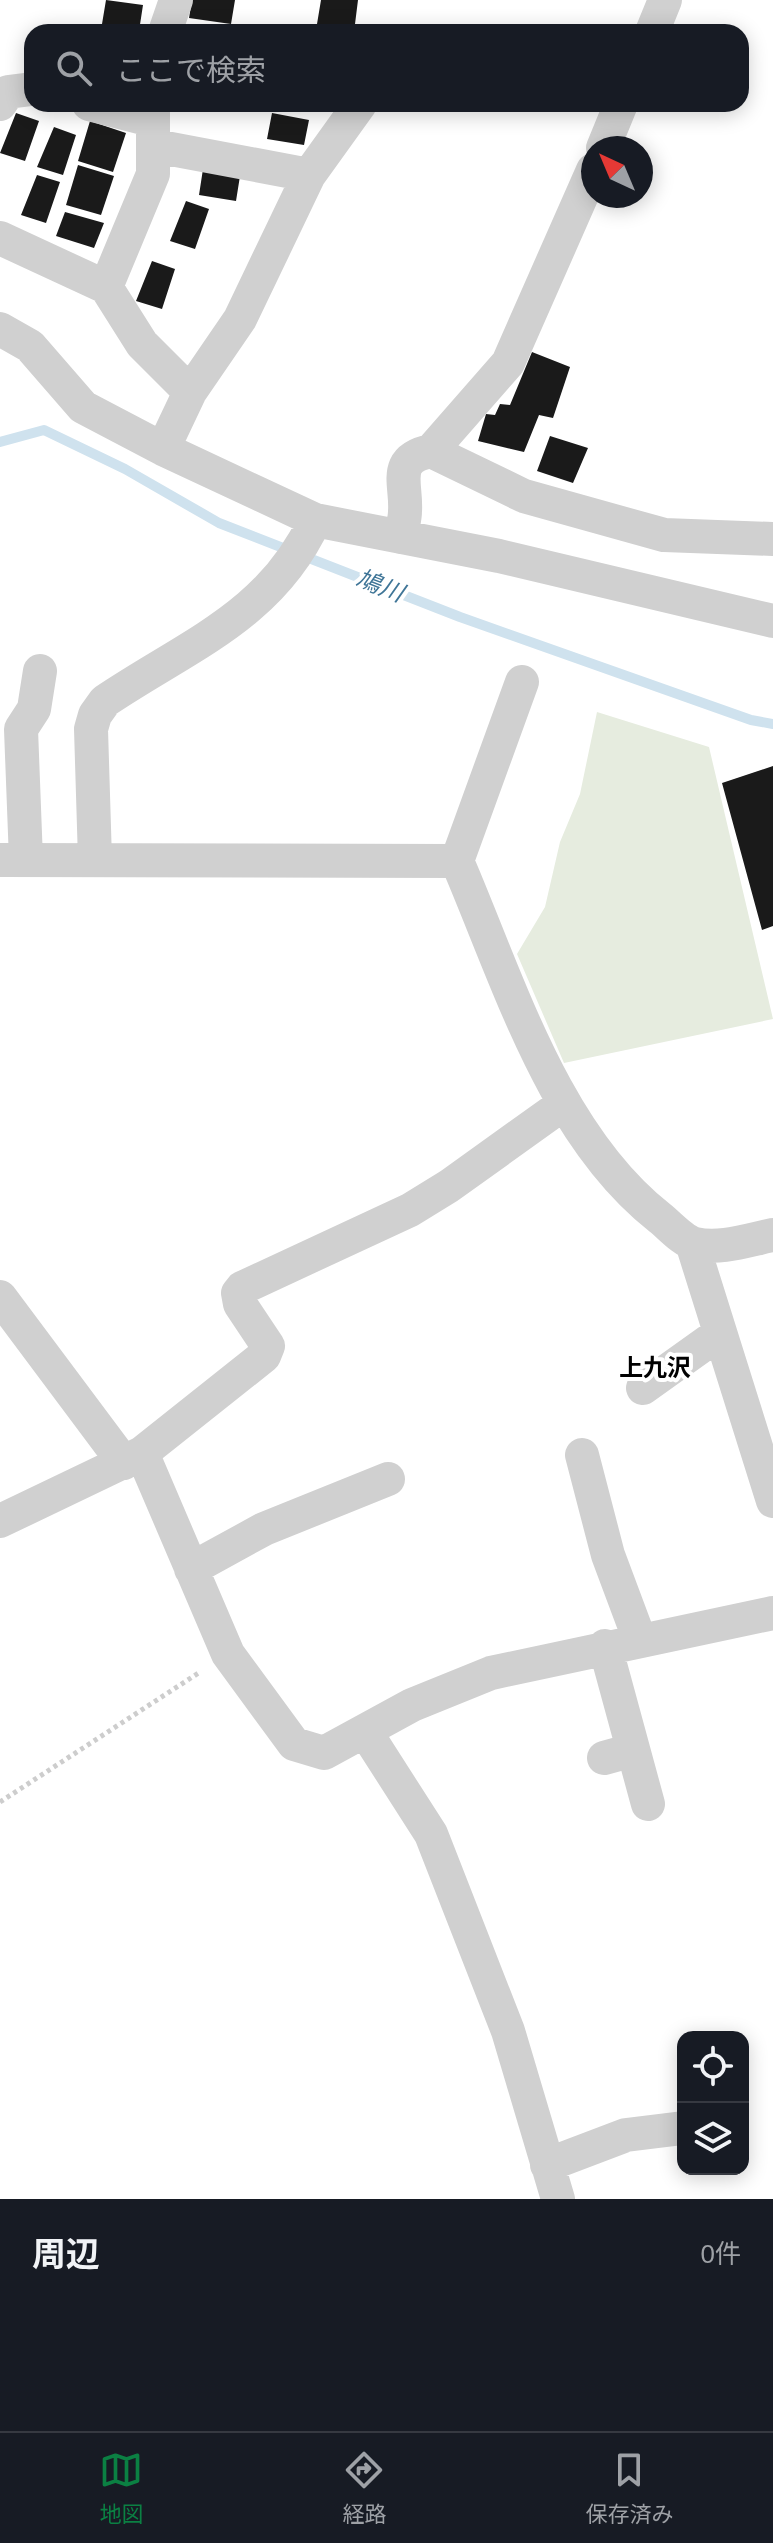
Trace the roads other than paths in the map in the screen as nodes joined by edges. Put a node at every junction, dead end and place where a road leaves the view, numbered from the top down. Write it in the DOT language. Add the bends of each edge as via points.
graph roads {
  1 [pos="176,0"];
  2 [pos="665,0"];
  3 [pos="168,24"];
  4 [pos="655,24"];
  5 [pos="24,90"];
  6 [pos="0,104"];
  7 [pos="116,112"];
  8 [pos="354,112"];
  9 [pos="618,112"];
  10 [pos="153,123"];
  11 [pos="608,136"];
  12 [pos="309,175"];
  13 [pos="581,197"];
  14 [pos="0,238"];
  15 [pos="106,287"];
  16 [pos="0,329"];
  17 [pos="190,392"];
  18 [pos="163,449"];
  19 [pos="431,451"];
  20 [pos="401,537"];
  21 [pos="773,539"];
  22 [pos="303,543"];
  23 [pos="773,621"];
  24 [pos="40,671"];
  25 [pos="522,682"];
  26 [pos="13,860"];
  27 [pos="95,860"];
  28 [pos="457,861"];
  29 [pos="562,1105"];
  30 [pos="773,1235"];
  31 [pos="692,1243"];
  32 [pos="0,1297"];
  33 [pos="720,1333"];
  34 [pos="643,1388"];
  35 [pos="582,1455"];
  36 [pos="133,1458"];
  37 [pos="388,1479"];
  38 [pos="773,1501"];
  39 [pos="0,1521"];
  40 [pos="191,1569"];
  41 [pos="773,1613"];
  42 [pos="639,1638"];
  43 [pos="605,1646"];
  44 [pos="365,1731"];
  45 [pos="648,1804"];
  46 [pos="677,2129"];
  47 [pos="547,2165"];
  48 [pos="558,2199"];
  1 -- 3 [label="street"];
  2 -- 4 [label="street"];
  5 -- 6 [label="street" via="8,92"];
  7 -- 10 [label="street"];
  8 -- 12 [label="street"];
  9 -- 11 [label="street"];
  10 -- 12 [label="street"];
  10 -- 15 [label="street" via="153,174"];
  12 -- 17 [label="street" via="240,319"];
  13 -- 19 [label="street" via="508,363"];
  14 -- 15 [label="street"];
  15 -- 17 [label="street" via="142,344"];
  16 -- 18 [label="street" via="30,346 83,407"];
  17 -- 18 [label="street"];
  18 -- 22 [label="street"];
  19 -- 20 [label="street" via="413,457 405,468"];
  19 -- 21 [label="street" via="524,496 664,535"];
  20 -- 22 [label="street"];
  20 -- 23 [label="street"];
  22 -- 27 [label="street" via="238,619 145,674 105,701 95,715"];
  24 -- 26 [label="street" via="34,709 21,729"];
  25 -- 28 [label="street"];
  26 -- 27 [label="street"];
  27 -- 28 [label="street"];
  28 -- 29 [label="street"];
  29 -- 31 [label="street" via="644,1206"];
  29 -- 36 [label="street" via="410,1210 242,1288 240,1304 268,1352"];
  30 -- 31 [label="street" via="727,1245"];
  31 -- 33 [label="street"];
  32 -- 36 [label="street"];
  33 -- 34 [label="street"];
  33 -- 38 [label="street"];
  35 -- 42 [label="street" via="608,1555"];
  36 -- 39 [label="street"];
  36 -- 40 [label="street"];
  37 -- 40 [label="street" via="342,1512 264,1529"];
  40 -- 44 [label="street" via="228,1654 294,1744 324,1753"];
  41 -- 42 [label="street"];
  42 -- 43 [label="street"];
  43 -- 44 [label="street" via="491,1673"];
  43 -- 45 [label="street" via="618,1754"];
  44 -- 47 [label="street" via="431,1834 508,2031"];
  46 -- 47 [label="street" via="626,2135"];
  47 -- 48 [label="street"];
}
